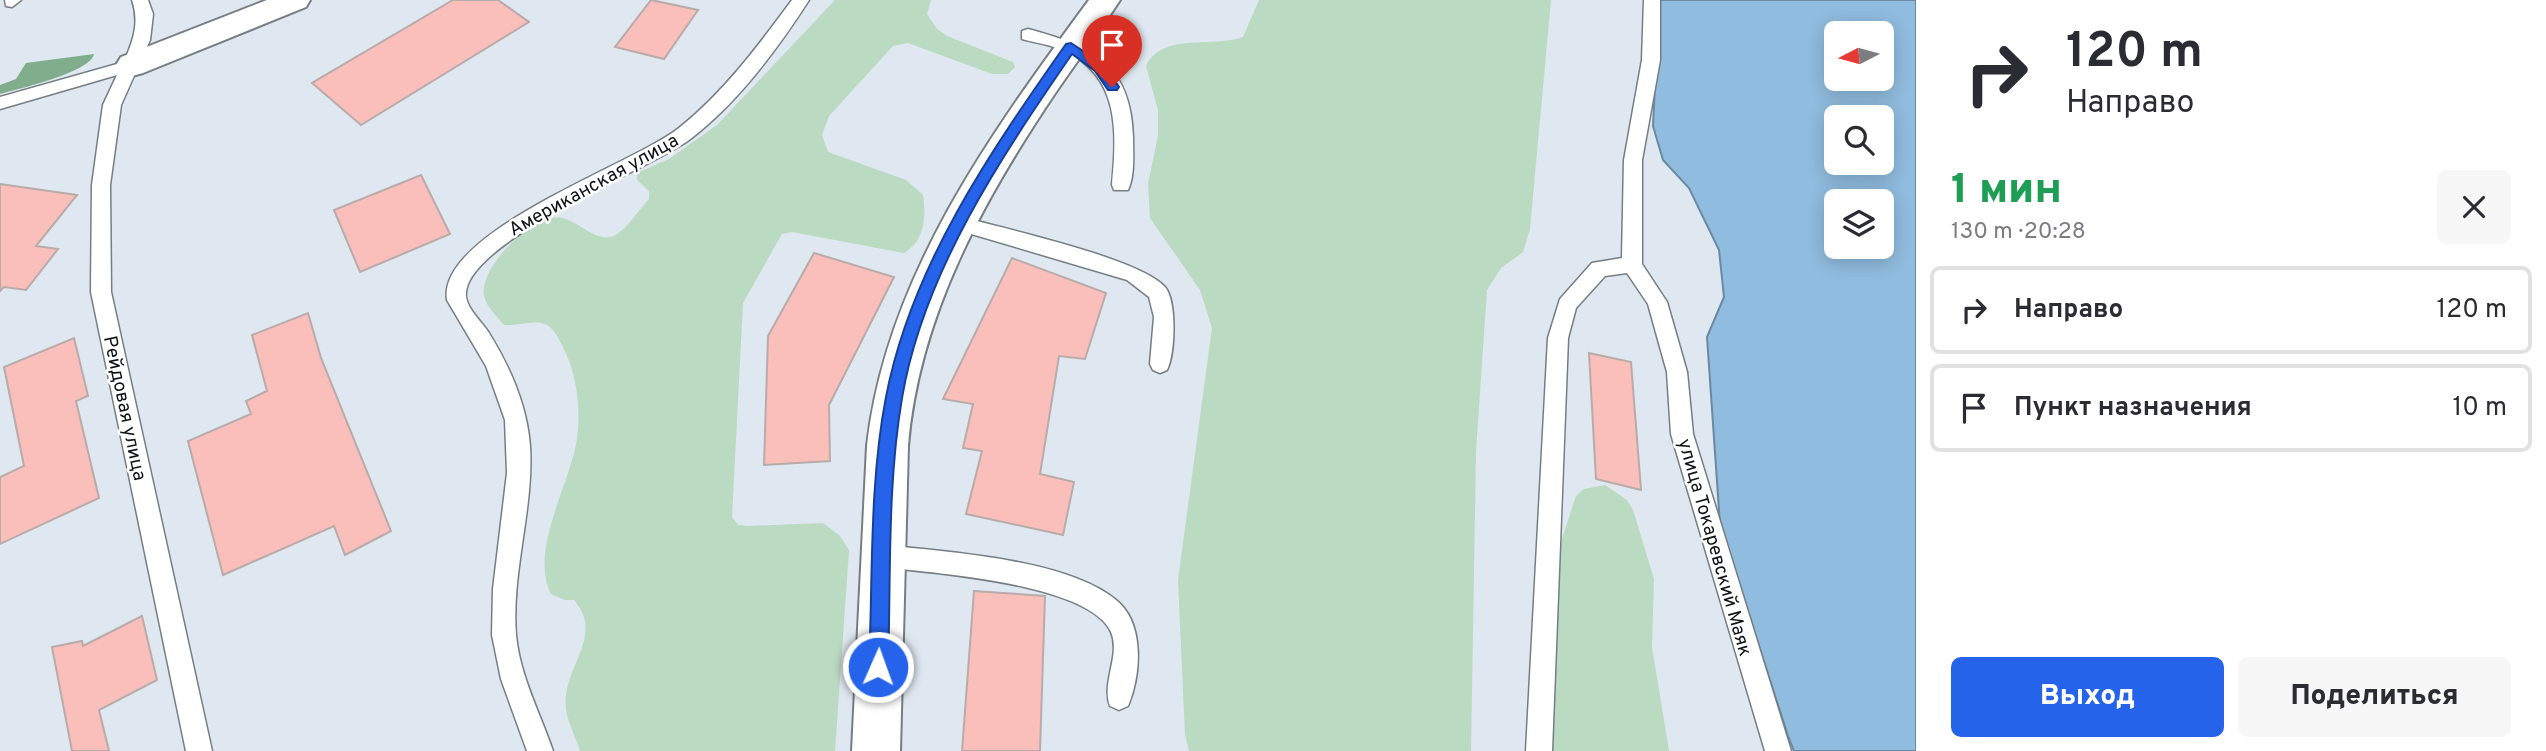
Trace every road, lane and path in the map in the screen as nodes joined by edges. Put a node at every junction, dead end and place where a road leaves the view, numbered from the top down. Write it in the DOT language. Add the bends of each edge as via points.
graph roads {
  1 [pos="140,0"];
  2 [pos="295,0"];
  3 [pos="801,0"];
  4 [pos="1105,0"];
  5 [pos="1652,0"];
  6 [pos="1028,35"];
  7 [pos="1071,47"];
  8 [pos="132,65"];
  9 [pos="0,103"];
  10 [pos="1121,185"];
  11 [pos="958,223"];
  12 [pos="1632,265"];
  13 [pos="1160,365"];
  14 [pos="883,556"];
  15 [pos="1119,697"];
  16 [pos="199,751"];
  17 [pos="540,751"];
  18 [pos="876,751"];
  19 [pos="1539,751"];
  20 [pos="1778,751"];
  1 -- 8 [label="lane, Рейдовая улица" via="145,14 142,40"];
  2 -- 8 [label="main road"];
  3 -- 17 [label="lane, Американская улица" via="734,91 682,136 504,233 466,266 457,280 455,297 493,356 508,390 519,448 504,635"];
  4 -- 7 [label="main road"];
  5 -- 12 [label="lane" via="1651,60 1633,160"];
  6 -- 7 [label="lane"];
  7 -- 10 [label="lane" via="1100,68 1124,108"];
  7 -- 11 [label="main road" via="1008,136"];
  8 -- 9 [label="lane"];
  8 -- 16 [label="lane, Рейдовая улица" via="112,105 101,184 101,292"];
  11 -- 13 [label="lane" via="1133,274 1158,293 1164,317"];
  11 -- 14 [label="main road" via="939,262 899,376 887,453"];
  12 -- 19 [label="lane" via="1599,269 1567,305 1558,338"];
  12 -- 20 [label="lane, улица Токаревский Маяк" via="1657,302 1676,372 1682,435"];
  14 -- 15 [label="lane" via="993,571 1072,587 1102,600 1114,611 1125,642"];
  14 -- 18 [label="main road"];
}
